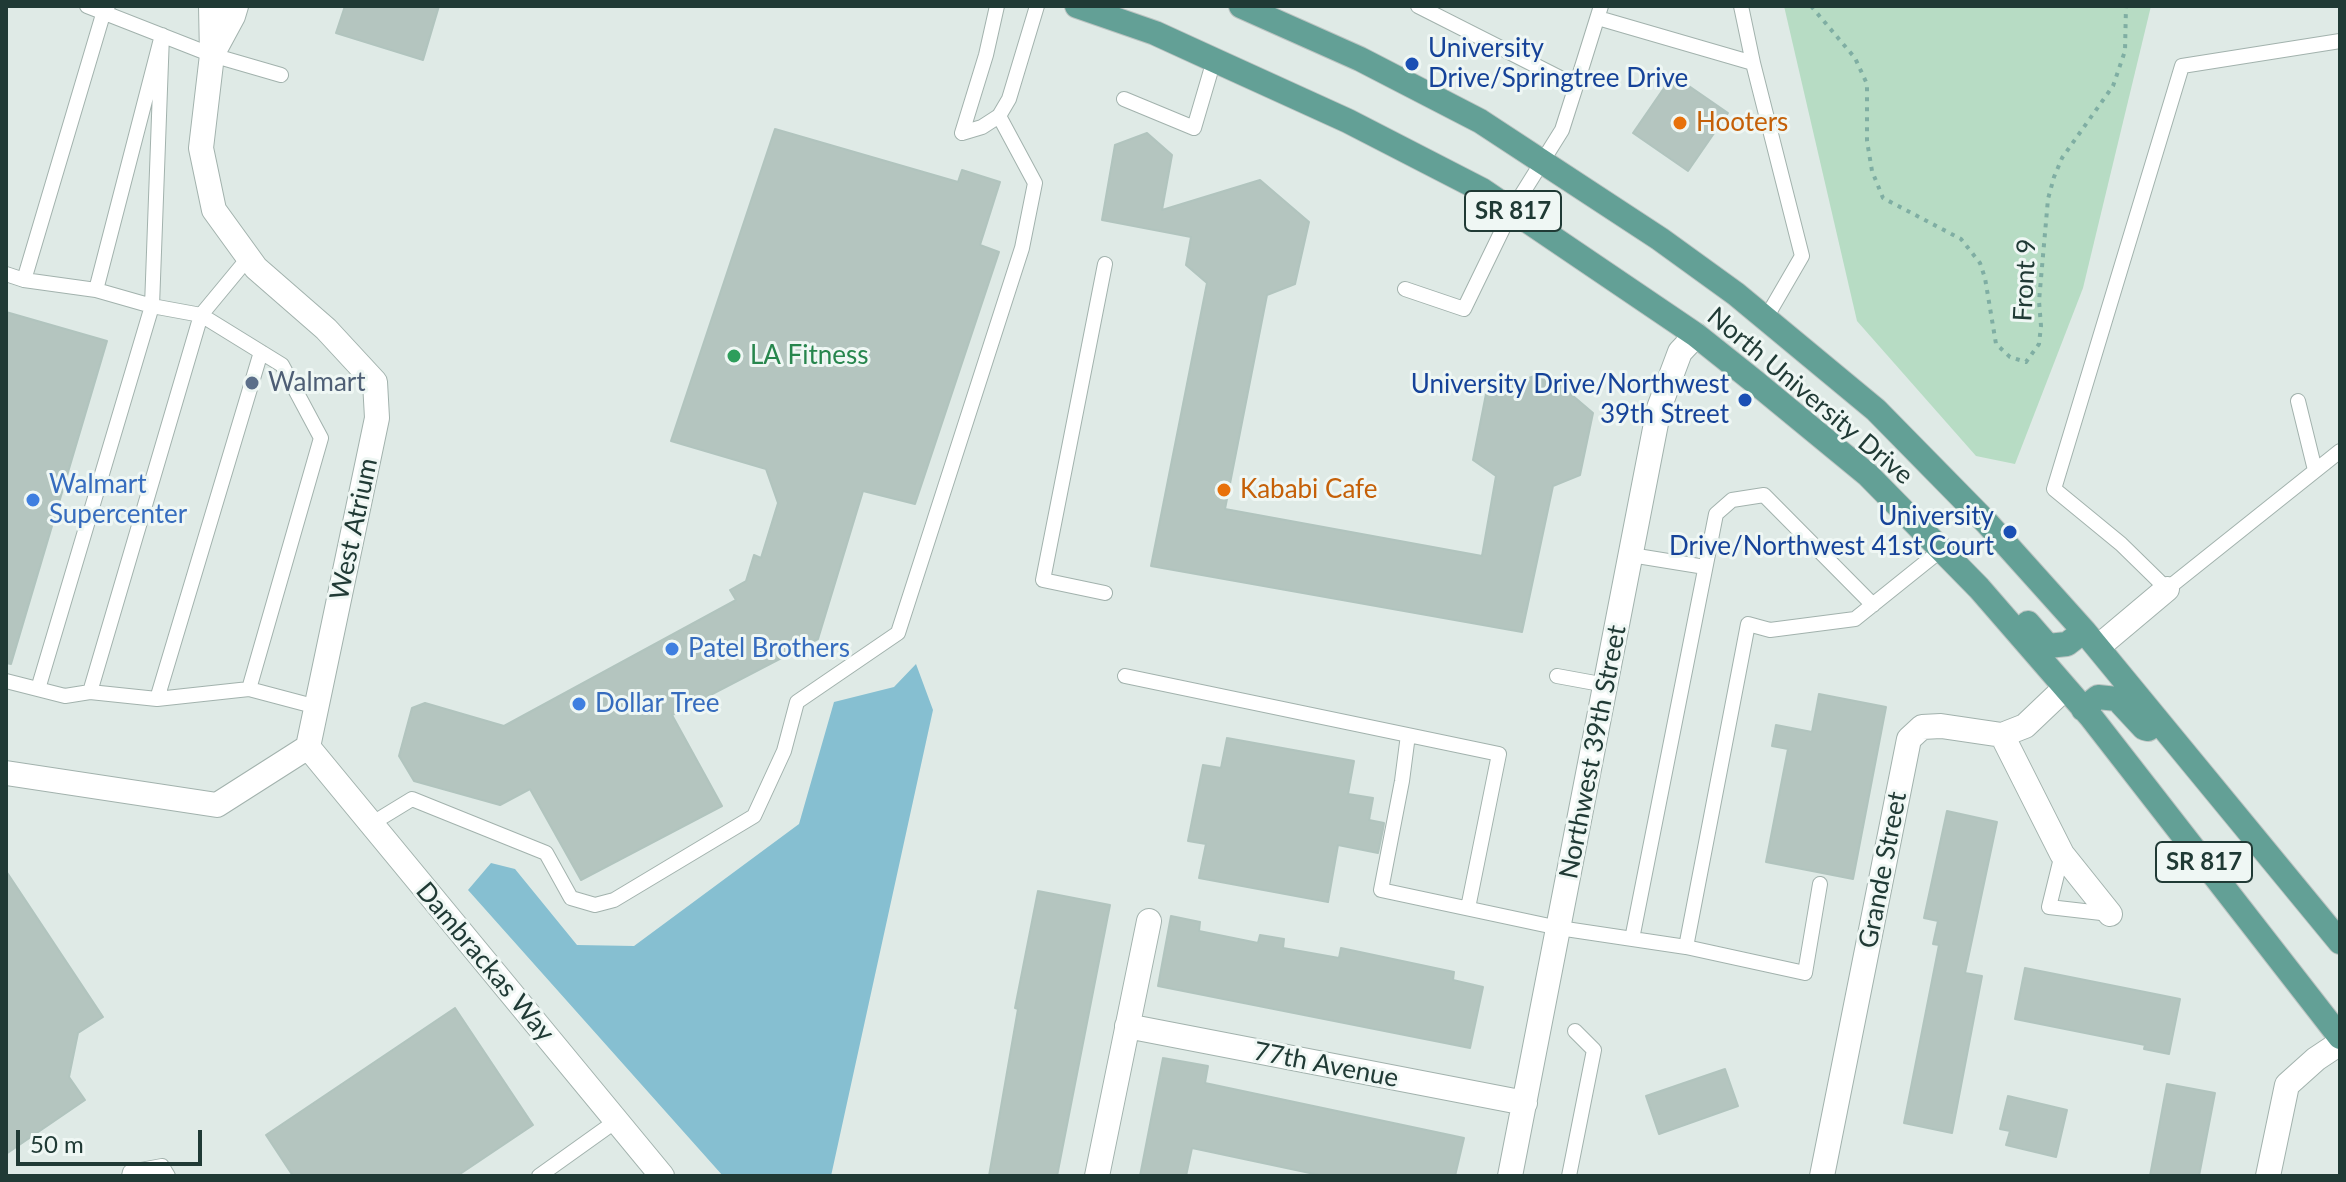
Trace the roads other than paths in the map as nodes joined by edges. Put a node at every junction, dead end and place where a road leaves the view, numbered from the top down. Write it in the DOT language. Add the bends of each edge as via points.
graph roads {
  1 [pos="87,6"];
  2 [pos="211,6"];
  3 [pos="236,6"];
  4 [pos="997,6"];
  5 [pos="1037,6"];
  6 [pos="1077,6"];
  7 [pos="1241,6"];
  8 [pos="1418,6"];
  9 [pos="1741,6"];
  10 [pos="106,9"];
  11 [pos="1600,12"];
  12 [pos="162,35"];
  13 [pos="2340,41"];
  14 [pos="212,55"];
  15 [pos="1214,60"];
  16 [pos="1753,63"];
  17 [pos="281,75"];
  18 [pos="1576,86"];
  19 [pos="1124,99"];
  20 [pos="999,116"];
  21 [pos="1543,162"];
  22 [pos="1512,210"];
  23 [pos="249,257"];
  24 [pos="1105,264"];
  25 [pos="6,274"];
  26 [pos="24,280"];
  27 [pos="1405,289"];
  28 [pos="96,290"];
  29 [pos="152,306"];
  30 [pos="201,315"];
  31 [pos="1766,318"];
  32 [pos="1696,335"];
  33 [pos="261,352"];
  34 [pos="2298,401"];
  35 [pos="2340,451"];
  36 [pos="2315,470"];
  37 [pos="1941,550"];
  38 [pos="1631,555"];
  39 [pos="1705,567"];
  40 [pos="2167,589"];
  41 [pos="1105,593"];
  42 [pos="1873,605"];
  43 [pos="1992,605"];
  44 [pos="2091,639"];
  45 [pos="1125,676"];
  46 [pos="1557,676"];
  47 [pos="6,681"];
  48 [pos="1606,685"];
  49 [pos="2065,688"];
  50 [pos="38,689"];
  51 [pos="249,689"];
  52 [pos="90,692"];
  53 [pos="157,699"];
  54 [pos="317,707"];
  55 [pos="2083,709"];
  56 [pos="2166,731"];
  57 [pos="1408,735"];
  58 [pos="2002,735"];
  59 [pos="308,747"];
  60 [pos="6,773"];
  61 [pos="371,824"];
  62 [pos="2062,854"];
  63 [pos="1820,884"];
  64 [pos="1468,908"];
  65 [pos="2110,914"];
  66 [pos="1149,921"];
  67 [pos="1559,928"];
  68 [pos="1632,939"];
  69 [pos="2340,942"];
  70 [pos="1686,947"];
  71 [pos="1127,1026"];
  72 [pos="1575,1031"];
  73 [pos="2340,1037"];
  74 [pos="2340,1043"];
  75 [pos="1525,1103"];
  76 [pos="616,1121"];
  77 [pos="129,1176"];
  78 [pos="168,1176"];
  79 [pos="539,1176"];
  80 [pos="662,1176"];
  81 [pos="1097,1176"];
  82 [pos="1510,1176"];
  83 [pos="1569,1176"];
  84 [pos="1822,1176"];
  85 [pos="2268,1176"];
  1 -- 10 [label="lane"];
  2 -- 14 [label="street"];
  3 -- 14 [label="street"];
  4 -- 20 [label="lane" via="962,133"];
  5 -- 20 [label="lane"];
  6 -- 15 [label="main road, North University Drive / SR 817"];
  7 -- 21 [label="main road, North University Drive / SR 817" via="1360,59 1480,121"];
  8 -- 18 [label="lane"];
  9 -- 16 [label="lane"];
  10 -- 12 [label="lane"];
  10 -- 26 [label="lane"];
  11 -- 16 [label="lane"];
  11 -- 18 [label="lane"];
  12 -- 14 [label="lane"];
  12 -- 28 [label="lane"];
  12 -- 29 [label="lane"];
  13 -- 40 [label="lane" via="2182,66 2054,489"];
  14 -- 17 [label="lane"];
  14 -- 23 [label="street, West Atrium" via="201,148 214,210"];
  15 -- 19 [label="lane" via="1194,128"];
  15 -- 22 [label="main road, North University Drive / SR 817" via="1348,121"];
  16 -- 31 [label="lane" via="1802,256"];
  18 -- 21 [label="lane" via="1562,130"];
  20 -- 61 [label="lane" via="1035,183 1017,263 898,633 797,702 784,751 754,816 614,900 595,905 571,898 546,853 412,799"];
  21 -- 22 [label="lane"];
  21 -- 31 [label="main road, North University Drive / SR 817"];
  22 -- 27 [label="lane" via="1464,309"];
  22 -- 32 [label="main road, North University Drive / SR 817"];
  23 -- 30 [label="lane"];
  23 -- 54 [label="street, West Atrium" via="375,382 377,418"];
  24 -- 41 [label="lane" via="1043,580"];
  25 -- 26 [label="lane"];
  26 -- 28 [label="lane"];
  28 -- 29 [label="lane"];
  29 -- 30 [label="lane"];
  29 -- 50 [label="lane"];
  30 -- 33 [label="lane"];
  30 -- 52 [label="lane"];
  31 -- 44 [label="main road, North University Drive / SR 817" via="1876,410"];
  32 -- 37 [label="main road, North University Drive / SR 817" via="1868,475"];
  32 -- 38 [label="street, Northwest 39th Street" via="1680,352 1659,408"];
  33 -- 51 [label="lane" via="282,365 321,438"];
  33 -- 53 [label="lane"];
  34 -- 36 [label="lane"];
  35 -- 36 [label="lane"];
  36 -- 40 [label="lane"];
  37 -- 42 [label="lane"];
  37 -- 43 [label="main road, North University Drive / SR 817"];
  38 -- 39 [label="lane"];
  38 -- 48 [label="street, Northwest 39th Street"];
  39 -- 42 [label="lane" via="1716,514 1732,500 1764,495"];
  39 -- 68 [label="lane"];
  40 -- 44 [label="street"];
  42 -- 70 [label="lane" via="1855,619 1770,630 1748,624"];
  43 -- 44 [label="main road" via="2016,610 2048,646"];
  43 -- 49 [label="main road, North University Drive / SR 817"];
  44 -- 56 [label="main road, North University Drive / SR 817"];
  45 -- 57 [label="lane"];
  46 -- 48 [label="lane"];
  47 -- 50 [label="lane"];
  48 -- 67 [label="street, Northwest 39th Street"];
  49 -- 55 [label="main road, North University Drive / SR 817"];
  49 -- 58 [label="street" via="2025,726"];
  50 -- 52 [label="lane" via="65,696"];
  51 -- 53 [label="lane"];
  51 -- 54 [label="lane"];
  52 -- 53 [label="lane"];
  54 -- 59 [label="street, West Atrium"];
  55 -- 56 [label="main road" via="2098,697 2117,699 2144,728"];
  55 -- 73 [label="main road, North University Drive / SR 817"];
  56 -- 69 [label="main road, North University Drive / SR 817"];
  57 -- 64 [label="lane" via="1381,890"];
  57 -- 64 [label="lane" via="1499,754"];
  58 -- 62 [label="street"];
  58 -- 84 [label="street, Grande Street" via="1922,727 1909,739"];
  59 -- 60 [label="street" via="217,805"];
  59 -- 61 [label="street, Dambrackas Way"];
  61 -- 76 [label="street, Dambrackas Way"];
  62 -- 65 [label="street"];
  62 -- 65 [label="lane" via="2049,907"];
  63 -- 70 [label="lane" via="1805,973"];
  64 -- 67 [label="lane"];
  66 -- 71 [label="street"];
  67 -- 68 [label="lane"];
  67 -- 75 [label="street, Northwest 39th Street"];
  68 -- 70 [label="lane"];
  71 -- 75 [label="street, 77th Avenue"];
  71 -- 81 [label="street"];
  72 -- 83 [label="lane" via="1594,1050"];
  74 -- 85 [label="street" via="2287,1085"];
  75 -- 82 [label="street, Northwest 39th Street"];
  76 -- 79 [label="lane"];
  76 -- 80 [label="street, Dambrackas Way"];
  77 -- 78 [label="lane" via="162,1166"];
}
